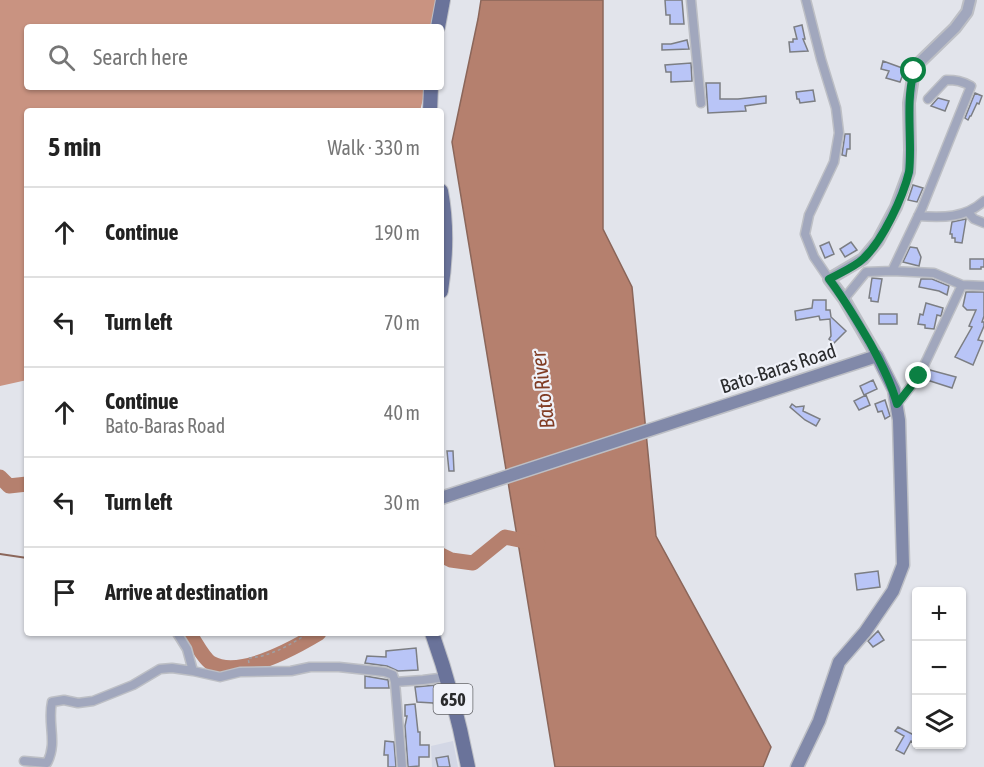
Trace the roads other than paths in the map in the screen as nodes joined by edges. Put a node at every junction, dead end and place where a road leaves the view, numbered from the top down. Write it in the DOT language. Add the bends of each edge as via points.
graph roads {
  1 [pos="443,0"];
  2 [pos="691,0"];
  3 [pos="806,0"];
  4 [pos="970,0"];
  5 [pos="439,24"];
  6 [pos="431,90"];
  7 [pos="928,99"];
  8 [pos="700,103"];
  9 [pos="430,108"];
  10 [pos="984,201"];
  11 [pos="444,209"];
  12 [pos="968,212"];
  13 [pos="918,216"];
  14 [pos="984,223"];
  15 [pos="444,229"];
  16 [pos="444,229"];
  17 [pos="444,269"];
  18 [pos="892,271"];
  19 [pos="829,279"];
  20 [pos="962,285"];
  21 [pos="984,286"];
  22 [pos="844,299"];
  23 [pos="877,356"];
  24 [pos="897,404"];
  25 [pos="444,497"];
  26 [pos="179,636"];
  27 [pos="433,636"];
  28 [pos="193,671"];
  29 [pos="447,677"];
  30 [pos="395,682"];
  31 [pos="24,761"];
  32 [pos="402,767"];
  33 [pos="468,767"];
  34 [pos="797,767"];
  1 -- 5 [label="main road"];
  2 -- 8 [label="street"];
  3 -- 19 [label="street" via="836,108 834,162 809,215 805,234"];
  4 -- 19 [label="street" via="967,12 955,28 914,71 909,103 909,172 879,241 863,259"];
  6 -- 9 [label="main road"];
  7 -- 13 [label="street" via="946,80 970,86"];
  10 -- 12 [label="street"];
  11 -- 16 [label="main road"];
  12 -- 13 [label="street" via="942,218"];
  12 -- 14 [label="street"];
  13 -- 18 [label="street"];
  15 -- 17 [label="main road"];
  18 -- 20 [label="street" via="934,273"];
  18 -- 22 [label="street" via="866,272"];
  19 -- 22 [label="street"];
  20 -- 21 [label="street"];
  20 -- 24 [label="street" via="919,376"];
  22 -- 23 [label="street"];
  23 -- 24 [label="main road"];
  23 -- 25 [label="main road, Bato-Baras Road"];
  24 -- 34 [label="main road" via="903,565 893,591 839,662 819,721"];
  26 -- 28 [label="street"];
  27 -- 29 [label="main road, 650"];
  28 -- 30 [label="street" via="220,677 240,672 339,667 385,672 393,675"];
  28 -- 31 [label="street" via="160,669 93,701 52,702 53,741 47,763"];
  29 -- 30 [label="street"];
  29 -- 33 [label="main road, 650"];
  30 -- 32 [label="street"];
}
